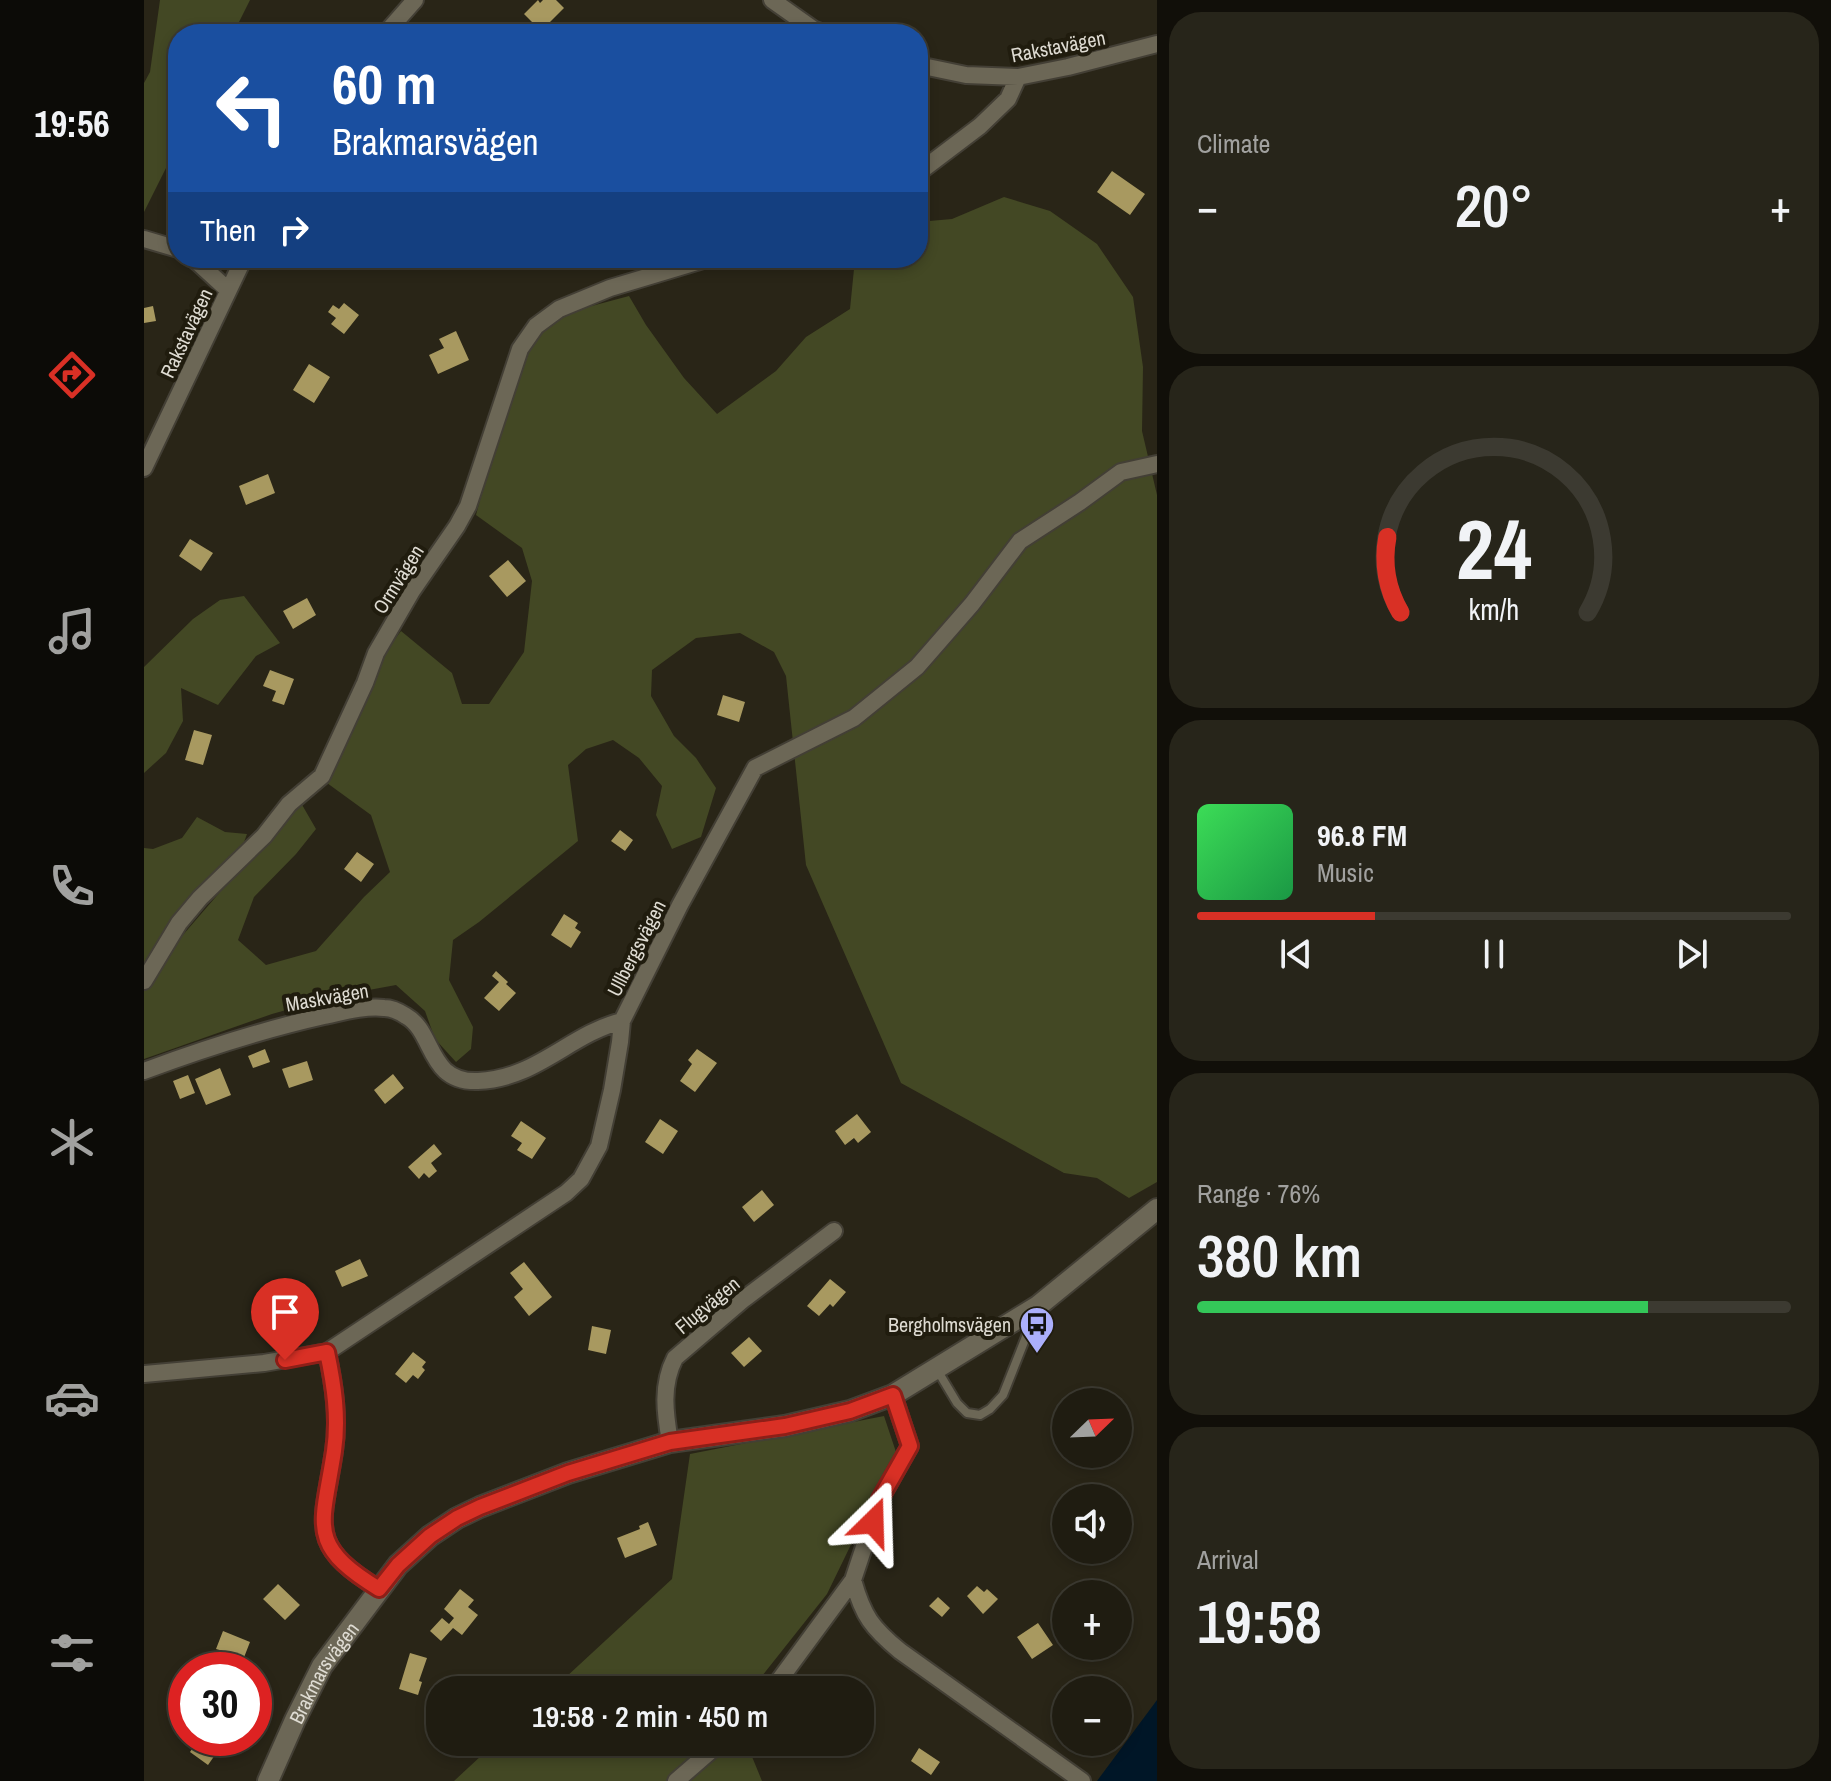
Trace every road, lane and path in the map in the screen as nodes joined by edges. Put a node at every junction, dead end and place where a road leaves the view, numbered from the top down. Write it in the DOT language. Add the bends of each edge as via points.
graph roads {
  1 [pos="415,0"];
  2 [pos="772,0"];
  3 [pos="394,24"];
  4 [pos="806,24"];
  5 [pos="1157,44"];
  6 [pos="928,67"];
  7 [pos="1018,77"];
  8 [pos="928,165"];
  9 [pos="144,239"];
  10 [pos="168,246"];
  11 [pos="204,268"];
  12 [pos="239,268"];
  13 [pos="677,268"];
  14 [pos="228,290"];
  15 [pos="1157,464"];
  16 [pos="144,468"];
  17 [pos="144,981"];
  18 [pos="622,1021"];
  19 [pos="144,1071"];
  20 [pos="1157,1209"];
  21 [pos="834,1231"];
  22 [pos="1038,1306"];
  23 [pos="327,1352"];
  24 [pos="936,1367"];
  25 [pos="144,1374"];
  26 [pos="893,1395"];
  27 [pos="670,1442"];
  28 [pos="853,1580"];
  29 [pos="379,1589"];
  30 [pos="782,1676"];
  31 [pos="705,1756"];
  32 [pos="268,1781"];
  33 [pos="676,1781"];
  34 [pos="1082,1781"];
  1 -- 3 [label="street"];
  2 -- 4 [label="street"];
  5 -- 7 [label="street, Rakstavägen"];
  6 -- 7 [label="street, Rakstavägen"];
  7 -- 8 [label="street" via="1008,99"];
  9 -- 10 [label="street"];
  11 -- 14 [label="street"];
  12 -- 14 [label="street, Rakstavägen"];
  13 -- 17 [label="street, Ormvägen" via="559,309 536,326 520,349 468,506 376,653 322,776 200,898"];
  14 -- 16 [label="street, Rakstavägen"];
  15 -- 18 [label="street, Ullbergsvägen" via="1121,472 1020,541 917,667 854,718 755,768"];
  18 -- 19 [label="street, Maskvägen" via="605,1025 520,1073 476,1081 445,1071 414,1022 383,1008 283,1025"];
  18 -- 23 [label="street, Ullbergsvägen" via="599,1146 581,1179"];
  20 -- 22 [label="street, Brakmarsvägen"];
  21 -- 27 [label="street, Flugvägen" via="675,1358 664,1407"];
  22 -- 24 [label="street, Brakmarsvägen"];
  22 -- 24 [label="lane" via="1003,1395 980,1415 967,1413 957,1403"];
  23 -- 25 [label="street, Ullbergsvägen"];
  23 -- 29 [label="street" via="336,1403 323,1526 339,1561"];
  24 -- 26 [label="street, Brakmarsvägen"];
  26 -- 27 [label="street, Brakmarsvägen" via="785,1426"];
  26 -- 28 [label="street" via="910,1446 880,1499"];
  27 -- 29 [label="street, Brakmarsvägen" via="568,1473 457,1518 398,1565"];
  28 -- 30 [label="street"];
  28 -- 34 [label="street" via="877,1632"];
  29 -- 32 [label="street, Brakmarsvägen" via="322,1666"];
  31 -- 33 [label="street"];
}
